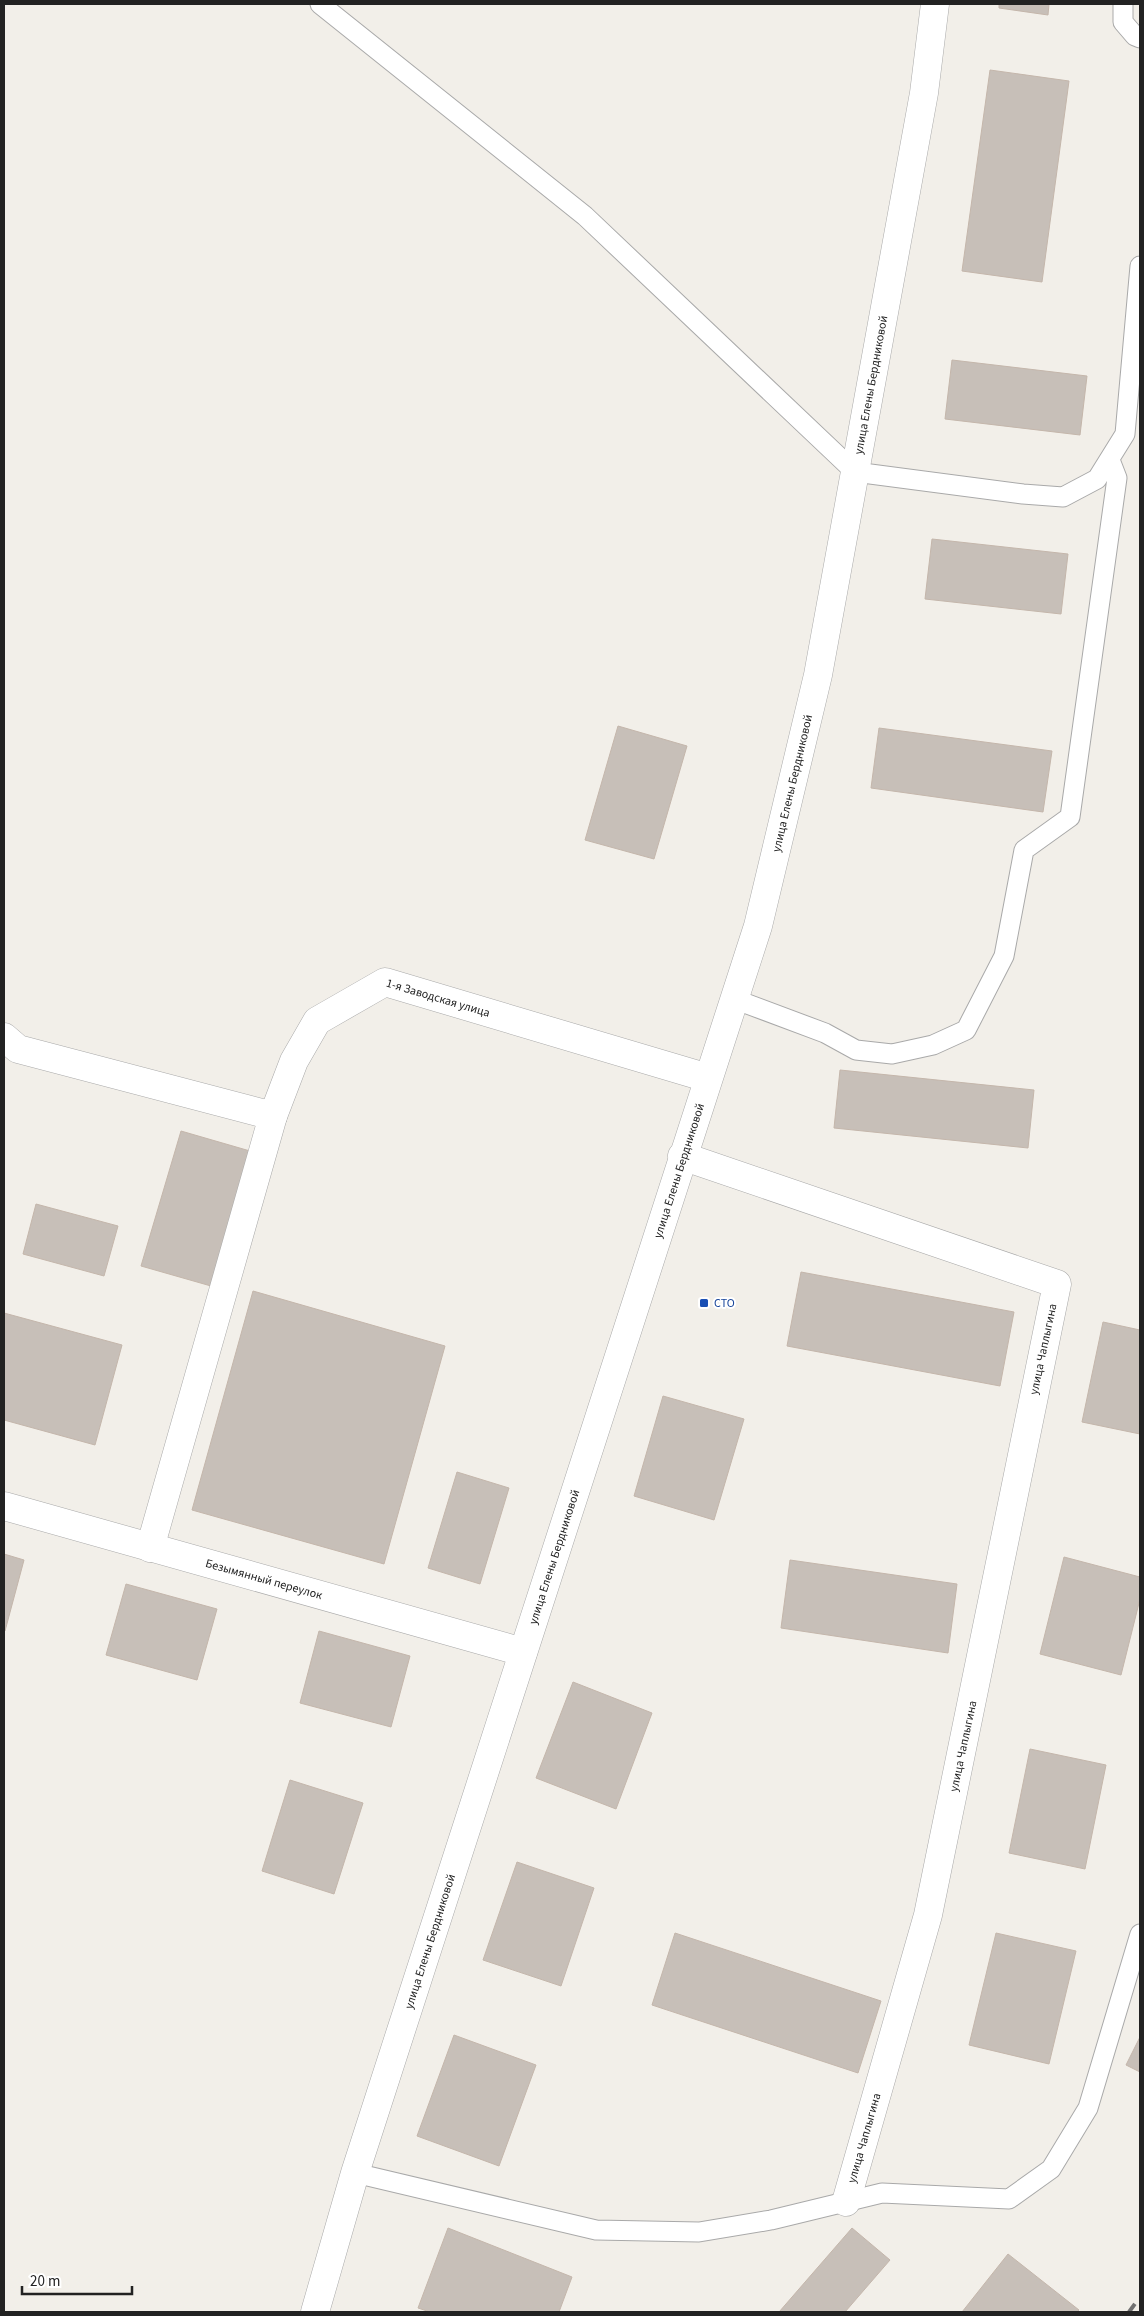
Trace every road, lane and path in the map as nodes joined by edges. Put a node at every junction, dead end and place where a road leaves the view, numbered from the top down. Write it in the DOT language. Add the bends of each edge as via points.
graph roads {
  1 [pos="320,4"];
  2 [pos="935,4"];
  3 [pos="1123,4"];
  4 [pos="1140,38"];
  5 [pos="1140,266"];
  6 [pos="1110,460"];
  7 [pos="854,472"];
  8 [pos="734,999"];
  9 [pos="4,1037"];
  10 [pos="708,1078"];
  11 [pos="273,1116"];
  12 [pos="682,1156"];
  13 [pos="4,1506"];
  14 [pos="150,1548"];
  15 [pos="523,1652"];
  16 [pos="1140,1934"];
  17 [pos="355,2173"];
  18 [pos="846,2202"];
  19 [pos="315,2312"];
  1 -- 7 [label="lane" via="585,216"];
  2 -- 7 [label="street, улица Елены Бердниковой" via="924,93"];
  3 -- 4 [label="lane" via="1123,22"];
  5 -- 6 [label="lane" via="1125,434"];
  6 -- 7 [label="lane" via="1097,479 1063,497"];
  6 -- 8 [label="lane" via="1118,478 1070,817 1024,850 1004,956 966,1030 933,1045 892,1054 856,1050 824,1033"];
  7 -- 8 [label="street, улица Елены Бердниковой" via="818,675 758,926"];
  8 -- 10 [label="street, улица Елены Бердниковой"];
  9 -- 11 [label="street" via="18,1049"];
  10 -- 11 [label="street, 1-я Заводская улица" via="385,982 317,1021 294,1061"];
  10 -- 12 [label="street, улица Елены Бердниковой"];
  11 -- 14 [label="street, 1-я Заводская улица"];
  12 -- 15 [label="street, улица Елены Бердниковой"];
  12 -- 18 [label="street, улица Чаплыгина" via="1057,1284 928,1916"];
  13 -- 14 [label="street, Безымянный переулок"];
  14 -- 15 [label="street, Безымянный переулок"];
  15 -- 17 [label="street, улица Елены Бердниковой"];
  16 -- 18 [label="lane" via="1088,2108 1051,2170 1009,2199 882,2193"];
  17 -- 18 [label="lane" via="596,2230 699,2232 771,2220"];
  17 -- 19 [label="street, улица Елены Бердниковой"];
}
